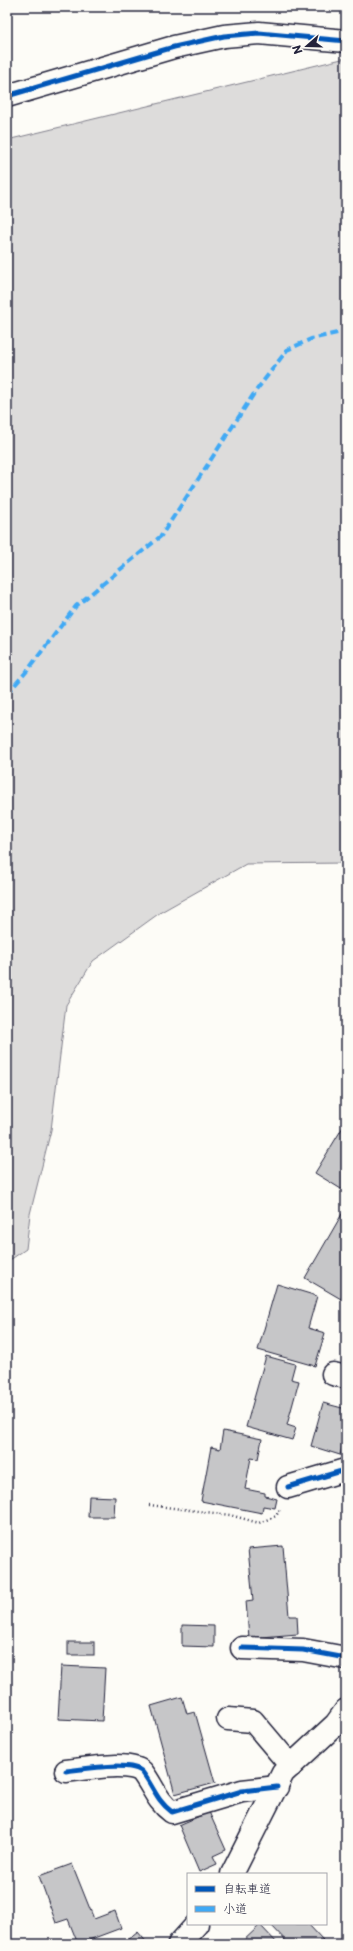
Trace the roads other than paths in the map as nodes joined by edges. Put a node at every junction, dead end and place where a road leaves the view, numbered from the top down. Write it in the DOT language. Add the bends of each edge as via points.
graph roads {
  1 [pos="346,41"];
  2 [pos="7,96"];
  3 [pos="346,1473"];
  4 [pos="288,1487"];
  5 [pos="242,1648"];
  6 [pos="346,1658"];
  7 [pos="346,1710"];
  8 [pos="228,1719"];
  9 [pos="291,1766"];
  10 [pos="66,1771"];
  11 [pos="276,1787"];
  12 [pos="233,1873"];
  13 [pos="196,1925"];
  14 [pos="179,1944"];
  1 -- 2 [label="street" via="259,32 224,36 174,47"];
  3 -- 4 [label="street"];
  5 -- 6 [label="street" via="303,1650"];
  7 -- 9 [label="street" via="336,1724"];
  8 -- 9 [label="street" via="253,1721"];
  9 -- 11 [label="street" via="283,1773"];
  10 -- 11 [label="street" via="94,1767 136,1767 143,1772 162,1804 172,1812 242,1791"];
  11 -- 12 [label="street"];
  13 -- 14 [label="street"];
}
